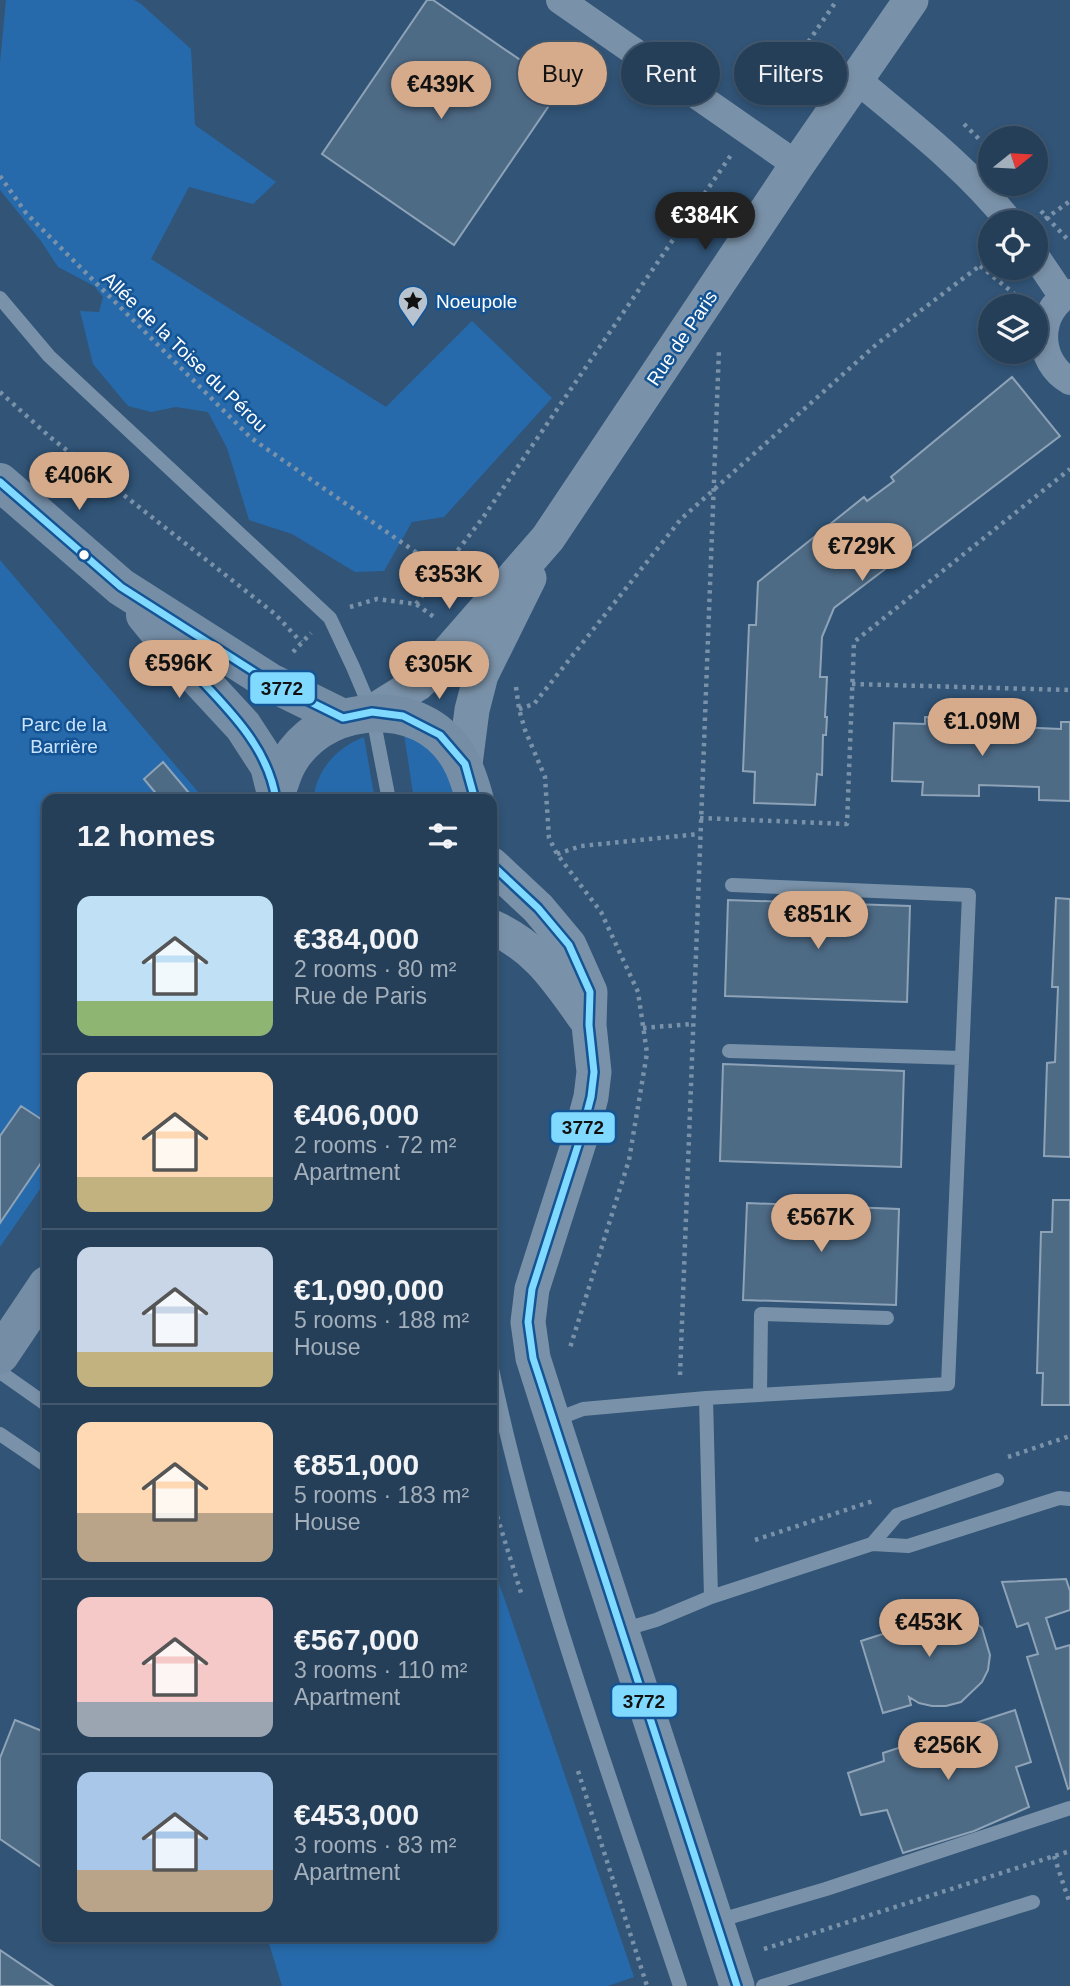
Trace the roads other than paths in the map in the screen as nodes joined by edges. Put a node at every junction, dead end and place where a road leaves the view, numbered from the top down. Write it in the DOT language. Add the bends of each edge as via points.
graph roads {
  1 [pos="560,0"];
  2 [pos="911,0"];
  3 [pos="856,79"];
  4 [pos="797,165"];
  5 [pos="1000,210"];
  6 [pos="1048,272"];
  7 [pos="1066,295"];
  8 [pos="0,298"];
  9 [pos="1070,382"];
  10 [pos="0,482"];
  11 [pos="548,538"];
  12 [pos="121,587"];
  13 [pos="357,715"];
  14 [pos="470,782"];
  15 [pos="275,794"];
  16 [pos="277,794"];
  17 [pos="387,794"];
  18 [pos="497,869"];
  19 [pos="732,885"];
  20 [pos="497,929"];
  21 [pos="589,1025"];
  22 [pos="729,1051"];
  23 [pos="962,1058"];
  24 [pos="42,1292"];
  25 [pos="887,1318"];
  26 [pos="0,1354"];
  27 [pos="0,1373"];
  28 [pos="497,1394"];
  29 [pos="760,1395"];
  30 [pos="706,1398"];
  31 [pos="42,1402"];
  32 [pos="568,1414"];
  33 [pos="0,1434"];
  34 [pos="42,1463"];
  35 [pos="997,1480"];
  36 [pos="1070,1499"];
  37 [pos="872,1544"];
  38 [pos="711,1597"];
  39 [pos="622,1630"];
  40 [pos="1070,1808"];
  41 [pos="1032,1902"];
  42 [pos="716,1922"];
  43 [pos="769,1985"];
  44 [pos="680,1986"];
  45 [pos="737,1986"];
  1 -- 4 [label="street"];
  2 -- 3 [label="street, Rue de Paris"];
  3 -- 4 [label="street, Rue de Paris"];
  3 -- 5 [label="street" via="938,147"];
  4 -- 11 [label="street, Rue de Paris"];
  6 -- 7 [label="street"];
  7 -- 9 [label="street" via="1049,316 1043,339 1046,355"];
  8 -- 13 [label="lane" via="49,356 330,618 354,667"];
  10 -- 12 [label="main road"];
  11 -- 13 [label="street, Rue de Paris" via="417,684"];
  11 -- 14 [label="street, Rue de Paris" via="481,675 472,710"];
  12 -- 13 [label="main road" via="270,682"];
  12 -- 15 [label="main road" via="243,726 269,766"];
  13 -- 14 [label="main road" via="403,716 440,735"];
  13 -- 16 [label="main road" via="317,731 300,747"];
  13 -- 17 [label="lane"];
  18 -- 21 [label="street" via="569,945 590,992"];
  19 -- 23 [label="lane" via="969,895"];
  20 -- 21 [label="street" via="533,952"];
  21 -- 32 [label="street" via="594,1072 591,1097 532,1289 528,1322 534,1358"];
  22 -- 23 [label="lane"];
  23 -- 29 [label="lane" via="948,1384"];
  24 -- 26 [label="main road"];
  25 -- 29 [label="lane" via="761,1314"];
  27 -- 31 [label="lane"];
  28 -- 44 [label="lane" via="559,1620"];
  29 -- 30 [label="lane"];
  30 -- 32 [label="lane"];
  30 -- 38 [label="lane"];
  32 -- 39 [label="street"];
  33 -- 34 [label="lane"];
  35 -- 37 [label="lane" via="897,1515"];
  36 -- 37 [label="lane" via="1059,1498 908,1546"];
  37 -- 38 [label="lane"];
  38 -- 39 [label="lane"];
  39 -- 42 [label="street"];
  40 -- 42 [label="lane"];
  41 -- 43 [label="lane"];
  42 -- 45 [label="street"];
}
